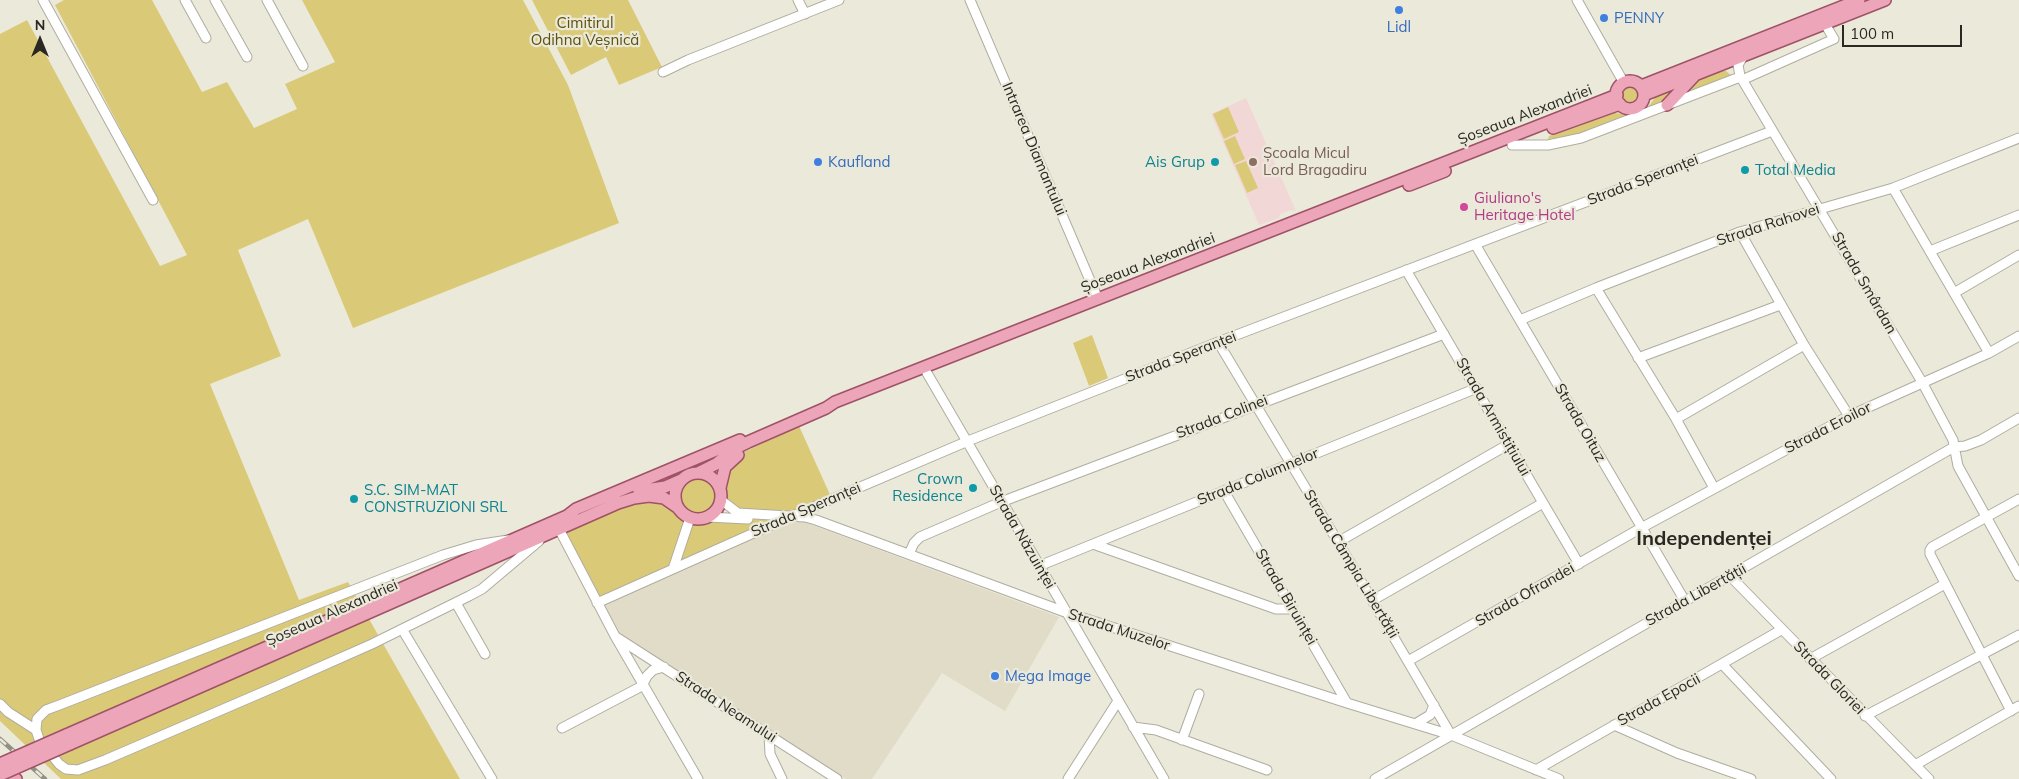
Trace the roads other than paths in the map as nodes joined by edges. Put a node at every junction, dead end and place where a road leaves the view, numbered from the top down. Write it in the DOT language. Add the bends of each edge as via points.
graph roads {
  1 [pos="42,0"];
  2 [pos="185,0"];
  3 [pos="215,0"];
  4 [pos="268,0"];
  5 [pos="798,0"];
  6 [pos="839,0"];
  7 [pos="970,0"];
  8 [pos="1577,0"];
  9 [pos="1859,0"];
  10 [pos="1885,0"];
  11 [pos="805,14"];
  12 [pos="1825,24"];
  13 [pos="206,38"];
  14 [pos="1744,54"];
  15 [pos="247,57"];
  16 [pos="303,66"];
  17 [pos="663,72"];
  18 [pos="1697,73"];
  19 [pos="1741,78"];
  20 [pos="1624,83"];
  21 [pos="1642,90"];
  22 [pos="1618,100"];
  23 [pos="1667,106"];
  24 [pos="1772,131"];
  25 [pos="2019,138"];
  26 [pos="1512,145"];
  27 [pos="1893,188"];
  28 [pos="152,200"];
  29 [pos="1820,208"];
  30 [pos="2019,215"];
  31 [pos="1740,232"];
  32 [pos="1475,244"];
  33 [pos="1930,252"];
  34 [pos="2019,255"];
  35 [pos="1406,270"];
  36 [pos="1596,288"];
  37 [pos="1954,293"];
  38 [pos="1098,298"];
  39 [pos="1780,305"];
  40 [pos="1520,320"];
  41 [pos="1444,334"];
  42 [pos="2019,336"];
  43 [pos="1218,342"];
  44 [pos="1804,345"];
  45 [pos="1989,353"];
  46 [pos="1638,358"];
  47 [pos="927,373"];
  48 [pos="1922,382"];
  49 [pos="1477,388"];
  50 [pos="835,402"];
  51 [pos="1255,405"];
  52 [pos="1849,416"];
  53 [pos="2019,418"];
  54 [pos="1676,419"];
  55 [pos="968,441"];
  56 [pos="1509,444"];
  57 [pos="1954,447"];
  58 [pos="1291,464"];
  59 [pos="698,473"];
  60 [pos="682,480"];
  61 [pos="1714,488"];
  62 [pos="1224,491"];
  63 [pos="720,494"];
  64 [pos="2019,499"];
  65 [pos="1001,502"];
  66 [pos="1543,503"];
  67 [pos="677,506"];
  68 [pos="567,516"];
  69 [pos="707,517"];
  70 [pos="790,517"];
  71 [pos="1986,517"];
  72 [pos="690,518"];
  73 [pos="1642,528"];
  74 [pos="554,531"];
  75 [pos="511,540"];
  76 [pos="1338,542"];
  77 [pos="1092,544"];
  78 [pos="909,554"];
  79 [pos="1579,564"];
  80 [pos="1039,566"];
  81 [pos="673,568"];
  82 [pos="1730,576"];
  83 [pos="2019,576"];
  84 [pos="1946,584"];
  85 [pos="1373,600"];
  86 [pos="1685,601"];
  87 [pos="456,603"];
  88 [pos="598,603"];
  89 [pos="1293,609"];
  90 [pos="1065,612"];
  91 [pos="402,629"];
  92 [pos="1781,630"];
  93 [pos="2019,635"];
  94 [pos="614,636"];
  95 [pos="485,654"];
  96 [pos="1982,654"];
  97 [pos="1810,659"];
  98 [pos="1408,661"];
  99 [pos="1722,664"];
  100 [pos="664,667"];
  101 [pos="642,686"];
  102 [pos="1199,694"];
  103 [pos="1118,701"];
  104 [pos="1347,703"];
  105 [pos="0,704"];
  106 [pos="1434,705"];
  107 [pos="2015,708"];
  108 [pos="1865,716"];
  109 [pos="1416,724"];
  110 [pos="1614,725"];
  111 [pos="1133,727"];
  112 [pos="562,728"];
  113 [pos="36,730"];
  114 [pos="1452,735"];
  115 [pos="769,736"];
  116 [pos="68,740"];
  117 [pos="1182,740"];
  118 [pos="1914,764"];
  119 [pos="0,765"];
  120 [pos="1267,770"];
  121 [pos="1536,770"];
  122 [pos="0,775"];
  123 [pos="1380,778"];
  124 [pos="16,779"];
  125 [pos="492,779"];
  126 [pos="698,779"];
  127 [pos="782,779"];
  128 [pos="837,779"];
  129 [pos="1068,779"];
  130 [pos="1164,779"];
  131 [pos="1559,779"];
  132 [pos="1751,779"];
  133 [pos="1831,779"];
  134 [pos="1929,779"];
  1 -- 28 [label="street"];
  2 -- 13 [label="street"];
  3 -- 15 [label="street"];
  4 -- 16 [label="street"];
  5 -- 11 [label="street"];
  6 -- 11 [label="street"];
  7 -- 38 [label="street, Intrarea Diamantului"];
  8 -- 20 [label="street"];
  9 -- 21 [label="main road"];
  10 -- 12 [label="main road"];
  11 -- 17 [label="street"];
  12 -- 14 [label="main road"];
  12 -- 19 [label="street" via="1834,39"];
  14 -- 18 [label="main road"];
  14 -- 19 [label="street" via="1738,65"];
  18 -- 21 [label="main road"];
  18 -- 23 [label="main road"];
  19 -- 23 [label="street"];
  19 -- 24 [label="street, Strada Smârdan"];
  20 -- 21 [label="main road" via="1632,82"];
  20 -- 22 [label="main road" via="1619,88"];
  21 -- 22 [label="main road" via="1641,104 1636,108 1629,109"];
  22 -- 26 [label="main road, Șoseaua Alexandriei"];
  22 -- 38 [label="main road, Șoseaua Alexandriei"];
  23 -- 26 [label="street" via="1568,142"];
  24 -- 29 [label="street, Strada Smârdan"];
  24 -- 32 [label="street, Strada Speranței"];
  25 -- 27 [label="street, Strada Rahovei"];
  26 -- 47 [label="main road, Șoseaua Alexandriei"];
  27 -- 29 [label="street, Strada Rahovei"];
  27 -- 33 [label="street"];
  29 -- 31 [label="street, Strada Rahovei"];
  29 -- 48 [label="street, Strada Smârdan"];
  30 -- 33 [label="street"];
  31 -- 36 [label="street, Strada Rahovei"];
  31 -- 39 [label="street"];
  32 -- 35 [label="street, Strada Speranței"];
  32 -- 40 [label="street, Strada Oituz"];
  33 -- 37 [label="street"];
  34 -- 37 [label="street"];
  35 -- 41 [label="street, Strada Armistițiului"];
  35 -- 43 [label="street, Strada Speranței"];
  36 -- 40 [label="street, Strada Rahovei"];
  36 -- 46 [label="street"];
  37 -- 45 [label="street"];
  38 -- 50 [label="main road, Șoseaua Alexandriei"];
  39 -- 44 [label="street"];
  39 -- 46 [label="street"];
  40 -- 73 [label="street, Strada Oituz"];
  41 -- 49 [label="street, Strada Armistițiului"];
  41 -- 51 [label="street, Strada Colinei"];
  42 -- 45 [label="street, Strada Eroilor"];
  43 -- 51 [label="street, Strada Câmpia Libertății"];
  43 -- 55 [label="street, Strada Speranței"];
  44 -- 52 [label="street"];
  44 -- 54 [label="street"];
  45 -- 48 [label="street, Strada Eroilor"];
  46 -- 54 [label="street"];
  47 -- 55 [label="street, Strada Năzuinței"];
  47 -- 63 [label="main road, Șoseaua Alexandriei" via="749,449 725,467"];
  48 -- 52 [label="street, Strada Eroilor"];
  48 -- 57 [label="street, Strada Smârdan"];
  49 -- 56 [label="street, Strada Armistițiului"];
  49 -- 58 [label="street, Strada Columnelor"];
  50 -- 59 [label="main road, Șoseaua Alexandriei" via="742,445"];
  50 -- 68 [label="main road"];
  51 -- 58 [label="street, Strada Câmpia Libertății"];
  51 -- 65 [label="street, Strada Colinei"];
  52 -- 61 [label="street, Strada Eroilor"];
  53 -- 57 [label="street, Strada Libertății" via="1981,440"];
  54 -- 61 [label="street"];
  55 -- 65 [label="street, Strada Năzuinței"];
  55 -- 70 [label="street, Strada Speranței"];
  56 -- 66 [label="street, Strada Armistițiului"];
  56 -- 76 [label="street"];
  57 -- 71 [label="street, Strada Smârdan" via="1958,466"];
  57 -- 82 [label="street, Strada Libertății"];
  58 -- 62 [label="street, Strada Columnelor"];
  58 -- 76 [label="street, Strada Câmpia Libertății"];
  59 -- 60 [label="main road"];
  59 -- 63 [label="main road" via="711,477"];
  60 -- 67 [label="main road" via="675,492"];
  60 -- 68 [label="main road" via="665,487 631,493"];
  61 -- 73 [label="street, Strada Eroilor"];
  62 -- 77 [label="street, Strada Columnelor"];
  62 -- 89 [label="street, Strada Biruinței"];
  63 -- 69 [label="main road" via="714,513"];
  63 -- 70 [label="street" via="738,512"];
  64 -- 71 [label="street"];
  65 -- 78 [label="street, Strada Colinei" via="920,536"];
  65 -- 80 [label="street, Strada Năzuinței"];
  66 -- 79 [label="street, Strada Armistițiului"];
  66 -- 85 [label="street"];
  67 -- 72 [label="main road"];
  67 -- 74 [label="main road, Șoseaua Alexandriei" via="658,497 634,498"];
  68 -- 75 [label="main road, Șoseaua Alexandriei"];
  69 -- 70 [label="street" via="768,520"];
  69 -- 72 [label="main road"];
  70 -- 78 [label="street, Strada Muzelor" via="816,520"];
  70 -- 81 [label="street, Strada Speranței"];
  71 -- 83 [label="street, Strada Smârdan"];
  71 -- 84 [label="street" via="1930,550"];
  72 -- 81 [label="street"];
  73 -- 79 [label="street, Strada Ofrandei"];
  73 -- 86 [label="street, Strada Oituz"];
  74 -- 87 [label="street" via="482,588"];
  74 -- 88 [label="street"];
  74 -- 116 [label="main road, Șoseaua Alexandriei"];
  75 -- 113 [label="street" via="484,543 443,555 46,710 40,715"];
  75 -- 116 [label="main road, Șoseaua Alexandriei"];
  76 -- 85 [label="street, Strada Câmpia Libertății"];
  77 -- 80 [label="street, Strada Columnelor"];
  77 -- 89 [label="street" via="1276,609"];
  78 -- 90 [label="street, Strada Muzelor"];
  79 -- 98 [label="street, Strada Ofrandei"];
  80 -- 90 [label="street, Strada Năzuinței"];
  81 -- 88 [label="street, Strada Speranței"];
  82 -- 86 [label="street, Strada Libertății"];
  82 -- 92 [label="street, Strada Gloriei"];
  84 -- 96 [label="street"];
  84 -- 97 [label="street"];
  85 -- 98 [label="street, Strada Câmpia Libertății"];
  86 -- 114 [label="street, Strada Libertății"];
  87 -- 91 [label="street"];
  87 -- 95 [label="street"];
  88 -- 94 [label="street"];
  89 -- 104 [label="street, Strada Biruinței"];
  90 -- 103 [label="street, Strada Năzuinței"];
  90 -- 104 [label="street, Strada Muzelor"];
  91 -- 113 [label="street" via="209,717 86,768 71,770 62,767 39,739"];
  91 -- 125 [label="street"];
  92 -- 97 [label="street, Strada Gloriei"];
  92 -- 99 [label="street, Strada Epocii"];
  93 -- 96 [label="street"];
  94 -- 100 [label="street, Strada Neamului"];
  94 -- 101 [label="street"];
  96 -- 107 [label="street"];
  96 -- 108 [label="street"];
  97 -- 108 [label="street, Strada Gloriei"];
  98 -- 106 [label="street, Strada Câmpia Libertății"];
  99 -- 110 [label="street, Strada Epocii"];
  99 -- 133 [label="street"];
  100 -- 101 [label="street" via="653,670"];
  100 -- 115 [label="street, Strada Neamului"];
  101 -- 112 [label="street"];
  101 -- 126 [label="street"];
  102 -- 117 [label="street"];
  103 -- 111 [label="street, Strada Năzuinței"];
  103 -- 129 [label="street"];
  104 -- 109 [label="street, Strada Muzelor"];
  105 -- 113 [label="street"];
  106 -- 109 [label="street" via="1430,715"];
  106 -- 114 [label="street, Strada Câmpia Libertății"];
  107 -- 118 [label="street"];
  108 -- 118 [label="street, Strada Gloriei"];
  109 -- 114 [label="street, Strada Muzelor"];
  110 -- 121 [label="street, Strada Epocii"];
  110 -- 132 [label="street" via="1677,753"];
  111 -- 117 [label="street" via="1156,730"];
  111 -- 130 [label="street, Strada Năzuinței"];
  114 -- 121 [label="street, Strada Muzelor"];
  114 -- 123 [label="street, Strada Libertății"];
  115 -- 127 [label="street" via="770,754"];
  115 -- 128 [label="street, Strada Neamului"];
  116 -- 119 [label="main road, Șoseaua Alexandriei, bridge"];
  116 -- 122 [label="main road, Șoseaua Alexandriei, bridge"];
  117 -- 120 [label="street"];
  118 -- 134 [label="street, Strada Gloriei"];
  119 -- 124 [label="main road"];
  121 -- 131 [label="street, Strada Muzelor"];
}
